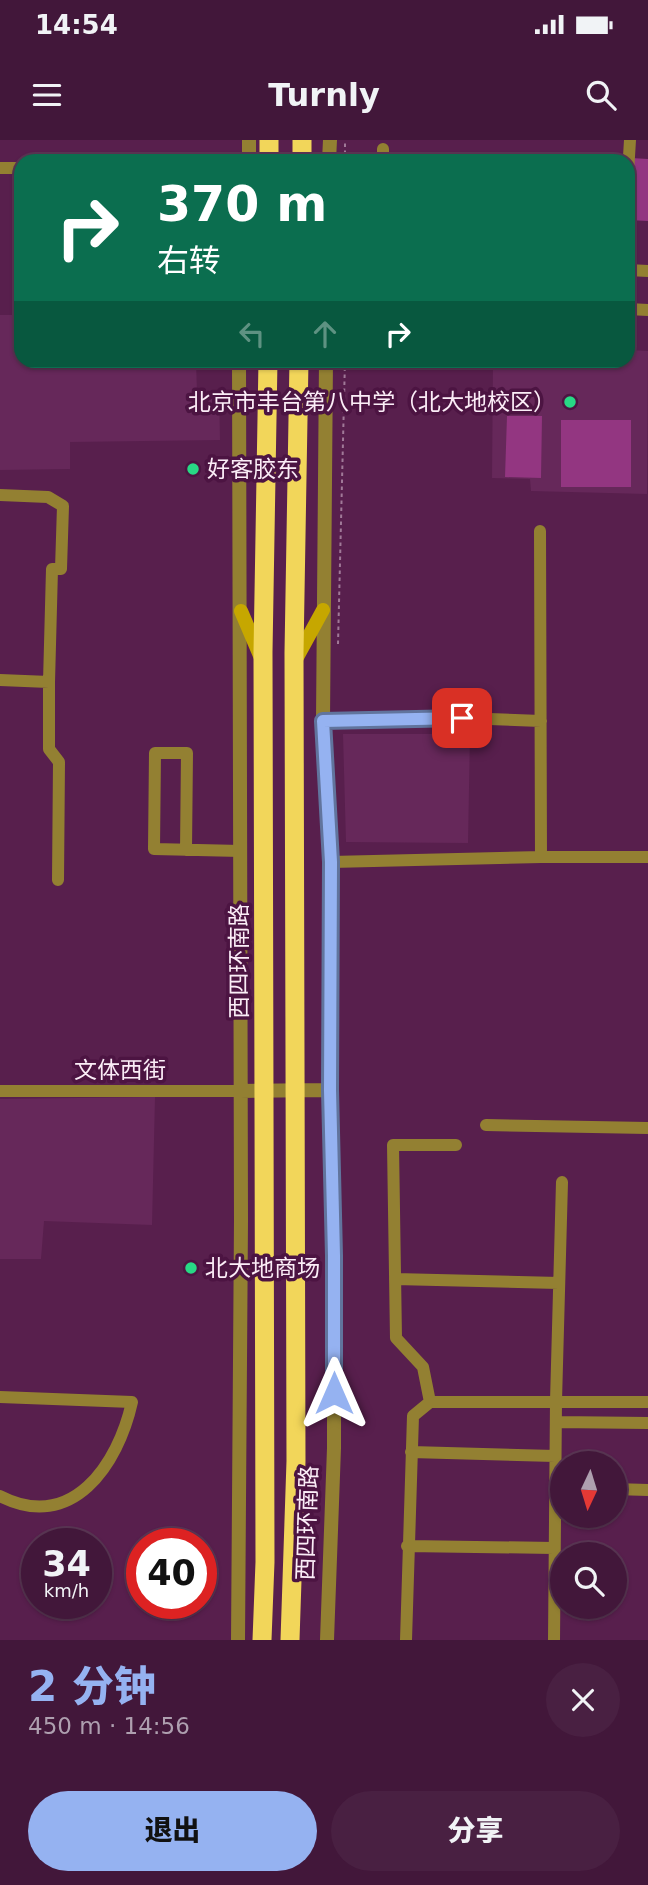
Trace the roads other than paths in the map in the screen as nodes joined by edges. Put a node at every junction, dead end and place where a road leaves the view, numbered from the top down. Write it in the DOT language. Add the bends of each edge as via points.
graph roads {
  1 [pos="239,368"];
  2 [pos="268,368"];
  3 [pos="299,368"];
  4 [pos="327,368"];
  5 [pos="0,495"];
  6 [pos="540,531"];
  7 [pos="323,610"];
  8 [pos="240,611"];
  9 [pos="0,680"];
  10 [pos="49,682"];
  11 [pos="323,721"];
  12 [pos="541,721"];
  13 [pos="186,850"];
  14 [pos="240,851"];
  15 [pos="541,856"];
  16 [pos="648,857"];
  17 [pos="331,862"];
  18 [pos="58,880"];
  19 [pos="330,1090"];
  20 [pos="0,1091"];
  21 [pos="240,1091"];
  22 [pos="264,1091"];
  23 [pos="295,1091"];
  24 [pos="486,1125"];
  25 [pos="648,1128"];
  26 [pos="456,1145"];
  27 [pos="562,1182"];
  28 [pos="395,1279"];
  29 [pos="559,1283"];
  30 [pos="0,1397"];
  31 [pos="556,1401"];
  32 [pos="430,1402"];
  33 [pos="648,1402"];
  34 [pos="556,1422"];
  35 [pos="648,1423"];
  36 [pos="555,1451"];
  37 [pos="411,1452"];
  38 [pos="550,1456"];
  39 [pos="627,1489"];
  40 [pos="648,1490"];
  41 [pos="0,1496"];
  42 [pos="295,1499"];
  43 [pos="407,1546"];
  44 [pos="550,1548"];
  45 [pos="265,1568"];
  46 [pos="263,1601"];
  47 [pos="554,1619"];
  48 [pos="262,1636"];
  49 [pos="238,1640"];
  50 [pos="290,1640"];
  51 [pos="327,1640"];
  52 [pos="406,1640"];
  53 [pos="554,1640"];
  1 -- 8 [label="street, 西四环南路"];
  2 -- 45 [label="highway, 西四环南路, bridge" via="263,652"];
  3 -- 42 [label="highway, 西四环南路, bridge" via="294,653"];
  4 -- 7 [label="street, 西四环南路"];
  5 -- 10 [label="street" via="48,497 63,506 61,569 52,569"];
  6 -- 12 [label="street"];
  7 -- 11 [label="street, 西四环南路"];
  7 -- 23 [label="main road, 西四环南路" via="294,663"];
  8 -- 14 [label="street, 西四环南路"];
  8 -- 22 [label="main road, 西四环南路" via="263,663"];
  9 -- 10 [label="street"];
  10 -- 18 [label="street" via="49,748 59,762"];
  11 -- 12 [label="street"];
  11 -- 17 [label="street, 西四环南路"];
  12 -- 15 [label="street"];
  13 -- 13 [label="street" via="154,849 155,753 187,753"];
  13 -- 14 [label="street"];
  14 -- 21 [label="street, 西四环南路"];
  15 -- 16 [label="street"];
  15 -- 17 [label="street"];
  17 -- 19 [label="street, 西四环南路"];
  19 -- 23 [label="street"];
  19 -- 51 [label="street, 西四环南路" via="334,1448"];
  20 -- 21 [label="street, 文体西街"];
  21 -- 22 [label="street"];
  21 -- 49 [label="street, 西四环南路"];
  22 -- 23 [label="street"];
  22 -- 45 [label="main road, 西四环南路"];
  23 -- 42 [label="main road, 西四环南路"];
  24 -- 25 [label="street"];
  26 -- 28 [label="street" via="393,1145"];
  27 -- 29 [label="street"];
  28 -- 29 [label="street"];
  28 -- 32 [label="street" via="396,1338 422,1367"];
  29 -- 31 [label="street"];
  30 -- 41 [label="street" via="132,1402 118,1446 97,1479 76,1497 46,1508 16,1504"];
  31 -- 32 [label="street"];
  31 -- 33 [label="street"];
  31 -- 34 [label="street"];
  32 -- 37 [label="street" via="413,1416"];
  34 -- 35 [label="street"];
  34 -- 36 [label="street"];
  37 -- 38 [label="street"];
  37 -- 43 [label="street"];
  39 -- 40 [label="street"];
  42 -- 50 [label="main road, 西四环南路"];
  43 -- 44 [label="street"];
  43 -- 52 [label="street"];
  45 -- 46 [label="highway, 西四环南路, bridge"];
  46 -- 48 [label="main road, 西四环南路"];
  47 -- 53 [label="street"];
}
